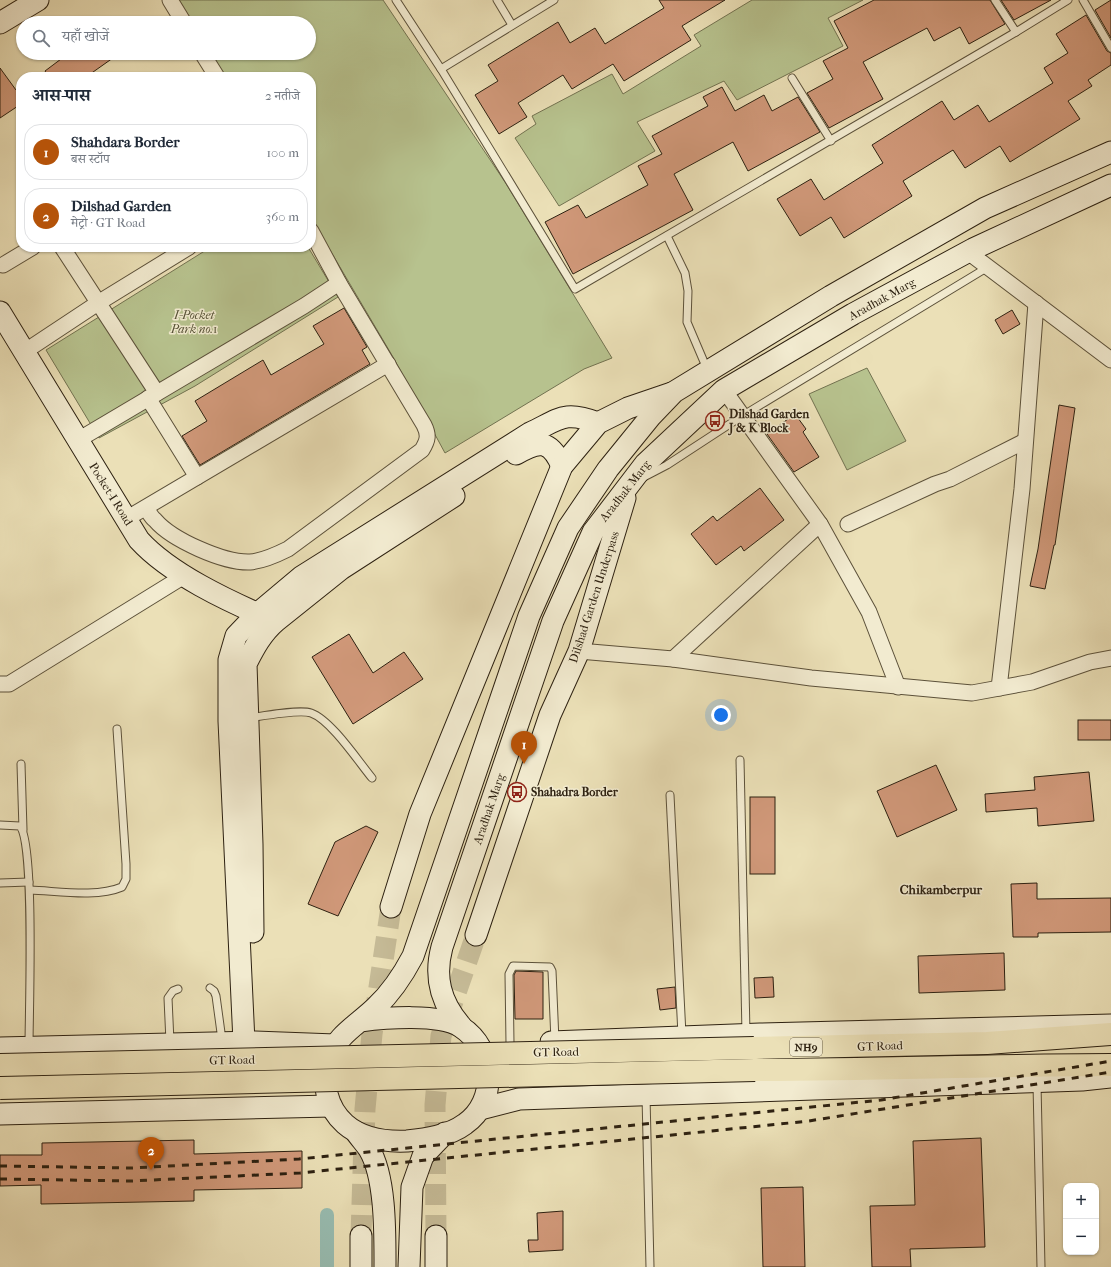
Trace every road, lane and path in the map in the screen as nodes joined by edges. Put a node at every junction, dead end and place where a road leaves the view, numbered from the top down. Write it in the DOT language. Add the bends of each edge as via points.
graph roads {
  1 [pos="38,0"];
  2 [pos="170,0"];
  3 [pos="396,0"];
  4 [pos="497,0"];
  5 [pos="554,0"];
  6 [pos="995,0"];
  7 [pos="1068,0"];
  8 [pos="1084,0"];
  9 [pos="180,16"];
  10 [pos="0,24"];
  11 [pos="512,25"];
  12 [pos="1016,32"];
  13 [pos="1111,48"];
  14 [pos="206,60"];
  15 [pos="440,69"];
  16 [pos="214,72"];
  17 [pos="792,78"];
  18 [pos="831,141"];
  19 [pos="1111,152"];
  20 [pos="1111,185"];
  21 [pos="955,225"];
  22 [pos="667,236"];
  23 [pos="316,240"];
  24 [pos="25,252"];
  25 [pos="65,252"];
  26 [pos="181,252"];
  27 [pos="968,252"];
  28 [pos="3,265"];
  29 [pos="988,267"];
  30 [pos="932,271"];
  31 [pos="339,283"];
  32 [pos="98,303"];
  33 [pos="1036,303"];
  34 [pos="0,312"];
  35 [pos="24,352"];
  36 [pos="1111,360"];
  37 [pos="388,364"];
  38 [pos="708,372"];
  39 [pos="724,390"];
  40 [pos="674,392"];
  41 [pos="153,396"];
  42 [pos="742,416"];
  43 [pos="598,423"];
  44 [pos="532,439"];
  45 [pos="78,440"];
  46 [pos="1025,440"];
  47 [pos="562,466"];
  48 [pos="197,477"];
  49 [pos="630,484"];
  50 [pos="146,508"];
  51 [pos="126,519"];
  52 [pos="820,524"];
  53 [pos="848,524"];
  54 [pos="184,576"];
  55 [pos="267,617"];
  56 [pos="579,651"];
  57 [pos="1111,658"];
  58 [pos="673,659"];
  59 [pos="0,684"];
  60 [pos="898,687"];
  61 [pos="999,688"];
  62 [pos="238,720"];
  63 [pos="117,729"];
  64 [pos="740,760"];
  65 [pos="21,764"];
  66 [pos="372,778"];
  67 [pos="670,795"];
  68 [pos="0,825"];
  69 [pos="23,830"];
  70 [pos="0,882"];
  71 [pos="29,882"];
  72 [pos="30,890"];
  73 [pos="391,908"];
  74 [pos="476,935"];
  75 [pos="210,988"];
  76 [pos="178,989"];
  77 [pos="360,1021"];
  78 [pos="1111,1025"];
  79 [pos="461,1026"];
  80 [pos="1111,1034"];
  81 [pos="682,1037"];
  82 [pos="750,1041"];
  83 [pos="250,1042"];
  84 [pos="555,1042"];
  85 [pos="222,1043"];
  86 [pos="510,1043"];
  87 [pos="170,1044"];
  88 [pos="335,1044"];
  89 [pos="479,1045"];
  90 [pos="0,1048"];
  91 [pos="29,1048"];
  92 [pos="0,1065"];
  93 [pos="1111,1065"];
  94 [pos="1111,1077"];
  95 [pos="1037,1082"];
  96 [pos="0,1088"];
  97 [pos="646,1094"];
  98 [pos="331,1106"];
  99 [pos="480,1109"];
  100 [pos="0,1114"];
  101 [pos="356,1132"];
  102 [pos="445,1134"];
  103 [pos="361,1236"];
  104 [pos="436,1236"];
  105 [pos="361,1267"];
  106 [pos="385,1267"];
  107 [pos="409,1267"];
  108 [pos="436,1267"];
  109 [pos="650,1267"];
  110 [pos="1041,1267"];
  1 -- 10 [label="main road"];
  2 -- 9 [label="street"];
  3 -- 15 [label="lane"];
  4 -- 11 [label="lane"];
  5 -- 11 [label="lane"];
  6 -- 12 [label="lane"];
  7 -- 12 [label="lane"];
  8 -- 13 [label="lane"];
  11 -- 15 [label="lane"];
  12 -- 18 [label="lane"];
  14 -- 16 [label="street"];
  15 -- 22 [label="lane" via="575,289"];
  17 -- 18 [label="lane"];
  18 -- 22 [label="lane"];
  19 -- 21 [label="main road, Aradhak Marg" via="985,208"];
  20 -- 27 [label="main road, Aradhak Marg"];
  21 -- 30 [label="main road" via="968,227 971,229 971,235 942,253"];
  21 -- 38 [label="main road, Aradhak Marg" via="831,296"];
  22 -- 38 [label="lane" via="685,273 688,291 687,322"];
  23 -- 31 [label="street"];
  24 -- 28 [label="street"];
  25 -- 32 [label="street"];
  26 -- 32 [label="street"];
  27 -- 29 [label="street"];
  27 -- 30 [label="main road, Aradhak Marg"];
  29 -- 33 [label="street"];
  29 -- 42 [label="lane"];
  30 -- 39 [label="main road, Aradhak Marg"];
  31 -- 37 [label="street"];
  31 -- 41 [label="street"];
  32 -- 35 [label="street"];
  32 -- 41 [label="street"];
  33 -- 36 [label="street"];
  33 -- 46 [label="street"];
  34 -- 35 [label="main road, Pocket-I Road"];
  35 -- 45 [label="main road, Pocket-I Road"];
  37 -- 48 [label="street"];
  37 -- 50 [label="street" via="428,433 425,445 422,450 288,549 251,562 230,561 186,542 155,521"];
  38 -- 40 [label="main road, Aradhak Marg"];
  39 -- 42 [label="street"];
  39 -- 49 [label="main road, Aradhak Marg" via="645,464"];
  40 -- 43 [label="main road, Aradhak Marg" via="628,408"];
  40 -- 77 [label="main road, Aradhak Marg" via="608,469 568,528 529,616 413,956 390,992"];
  41 -- 45 [label="street"];
  41 -- 48 [label="street"];
  42 -- 49 [label="lane" via="667,465"];
  42 -- 52 [label="street"];
  43 -- 44 [label="main road" via="576,416 566,416"];
  43 -- 47 [label="main road, Aradhak Marg"];
  44 -- 47 [label="main road" via="550,447"];
  44 -- 55 [label="main road" via="363,546 301,576"];
  45 -- 51 [label="main road, Pocket-I Road"];
  46 -- 53 [label="street" via="950,479"];
  46 -- 61 [label="street" via="1022,489"];
  47 -- 73 [label="main road" via="420,814"];
  48 -- 50 [label="street"];
  49 -- 56 [label="main road, Dilshad Garden Underpass"];
  49 -- 79 [label="main road, Aradhak Marg" via="592,532 553,621 442,947 438,971 440,989 446,1006"];
  50 -- 51 [label="street"];
  51 -- 54 [label="main road, Pocket-I Road" via="153,555"];
  52 -- 58 [label="street"];
  52 -- 60 [label="street" via="868,612"];
  54 -- 55 [label="main road, Pocket-I Road"];
  54 -- 59 [label="street" via="9,684"];
  55 -- 62 [label="main road" via="236,636 231,648 229,660"];
  56 -- 58 [label="street"];
  56 -- 74 [label="main road, Dilshad Garden Underpass" via="550,715"];
  57 -- 61 [label="street" via="1090,662 1032,682"];
  58 -- 60 [label="street"];
  60 -- 61 [label="street" via="972,693"];
  62 -- 66 [label="lane" via="311,713 330,726"];
  62 -- 83 [label="main road"];
  63 -- 72 [label="lane" via="126,864 126,879 122,888 112,892 95,893"];
  64 -- 82 [label="lane"];
  65 -- 69 [label="lane"];
  67 -- 81 [label="lane"];
  68 -- 69 [label="lane" via="20,826"];
  69 -- 71 [label="lane"];
  70 -- 71 [label="lane"];
  71 -- 72 [label="lane"];
  72 -- 91 [label="lane"];
  75 -- 85 [label="lane" via="216,996"];
  76 -- 87 [label="lane" via="168,998"];
  77 -- 79 [label="main road" via="421,1018"];
  77 -- 88 [label="main road, Aradhak Marg"];
  78 -- 82 [label="main road, GT Road"];
  79 -- 89 [label="main road, Aradhak Marg"];
  80 -- 82 [label="highway, GT Road / NH9" via="987,1042 857,1046"];
  81 -- 82 [label="main road, GT Road"];
  81 -- 84 [label="main road, GT Road"];
  82 -- 92 [label="highway, GT Road, bridge"];
  83 -- 85 [label="main road, GT Road"];
  83 -- 88 [label="main road, GT Road"];
  84 -- 86 [label="main road, GT Road"];
  84 -- 86 [label="lane" via="550,967 513,966 509,974"];
  85 -- 87 [label="main road, GT Road"];
  86 -- 89 [label="main road, GT Road"];
  87 -- 91 [label="main road, GT Road"];
  88 -- 98 [label="main road" via="328,1061 325,1080"];
  89 -- 99 [label="main road" via="489,1076 488,1088"];
  90 -- 91 [label="main road, GT Road"];
  93 -- 96 [label="highway, GT Road / NH9, bridge" via="984,1065"];
  94 -- 95 [label="main road"];
  95 -- 97 [label="main road"];
  95 -- 110 [label="lane"];
  97 -- 99 [label="main road" via="519,1099"];
  97 -- 109 [label="lane"];
  98 -- 100 [label="main road"];
  98 -- 101 [label="main road" via="342,1121"];
  99 -- 102 [label="main road" via="465,1124"];
  101 -- 102 [label="main road" via="374,1139 403,1141"];
  101 -- 106 [label="main road" via="369,1150 377,1170 385,1218"];
  102 -- 107 [label="main road" via="423,1156 412,1187"];
  103 -- 105 [label="main road"];
  104 -- 108 [label="main road"];
}
